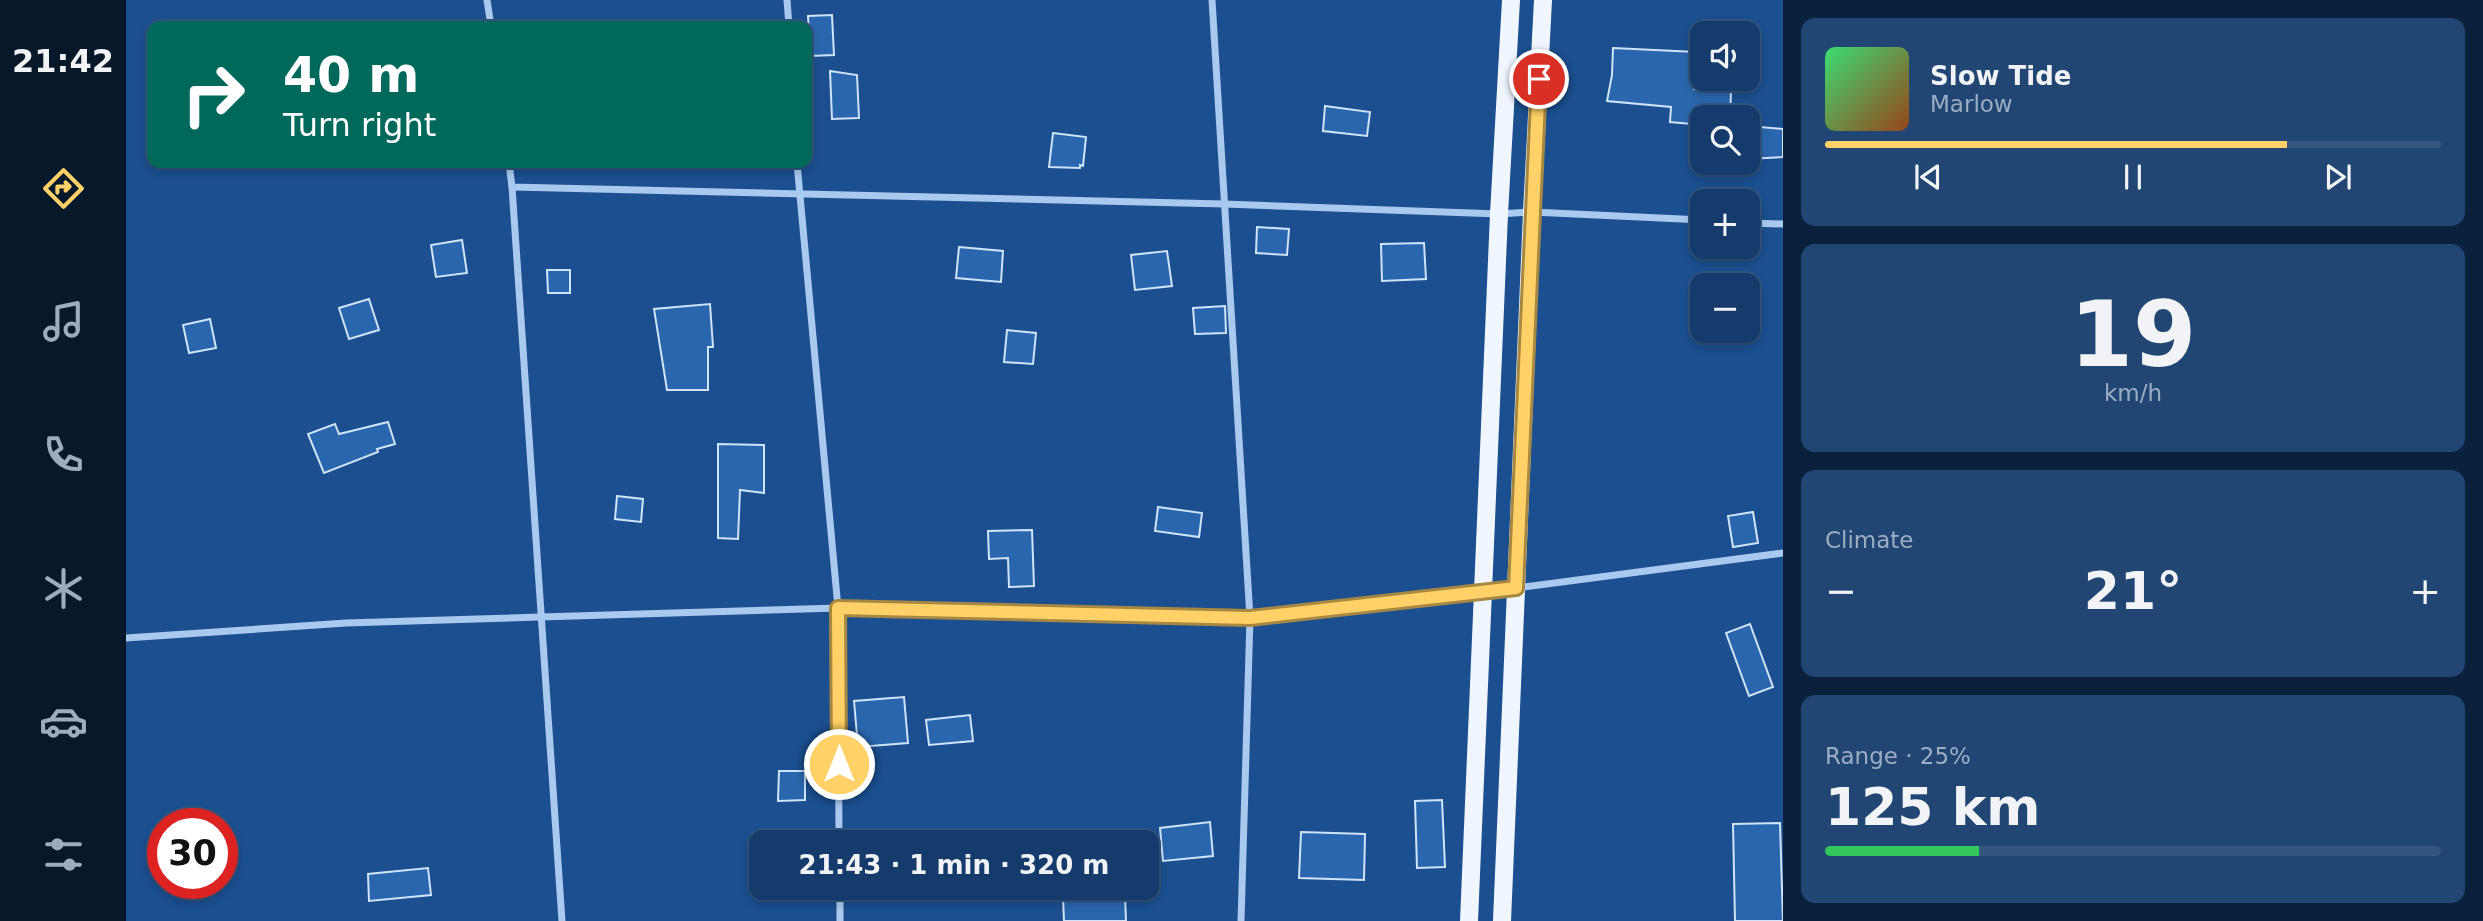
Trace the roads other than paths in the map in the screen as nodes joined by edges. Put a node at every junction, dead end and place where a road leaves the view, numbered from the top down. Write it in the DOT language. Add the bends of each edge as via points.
graph roads {
  1 [pos="487,0"];
  2 [pos="787,0"];
  3 [pos="1212,0"];
  4 [pos="1511,0"];
  5 [pos="1544,0"];
  6 [pos="490,21"];
  7 [pos="789,21"];
  8 [pos="510,168"];
  9 [pos="797,168"];
  10 [pos="512,187"];
  11 [pos="798,193"];
  12 [pos="1224,204"];
  13 [pos="1532,212"];
  14 [pos="1499,214"];
  15 [pos="1690,219"];
  16 [pos="1760,224"];
  17 [pos="1783,225"];
  18 [pos="1783,553"];
  19 [pos="1516,588"];
  20 [pos="1482,592"];
  21 [pos="838,608"];
  22 [pos="541,617"];
  23 [pos="1250,618"];
  24 [pos="126,638"];
  25 [pos="839,830"];
  26 [pos="840,900"];
  27 [pos="562,921"];
  28 [pos="840,921"];
  29 [pos="1241,921"];
  30 [pos="1469,921"];
  31 [pos="1502,921"];
  1 -- 6 [label="street"];
  2 -- 7 [label="street"];
  3 -- 12 [label="street"];
  4 -- 14 [label="main road"];
  5 -- 13 [label="main road"];
  8 -- 10 [label="street"];
  9 -- 11 [label="street"];
  10 -- 11 [label="street"];
  10 -- 22 [label="street"];
  11 -- 12 [label="street"];
  11 -- 21 [label="street"];
  12 -- 14 [label="street"];
  12 -- 23 [label="street"];
  13 -- 14 [label="street"];
  13 -- 15 [label="street"];
  13 -- 19 [label="main road"];
  14 -- 20 [label="main road"];
  16 -- 17 [label="street"];
  18 -- 19 [label="street"];
  19 -- 20 [label="street"];
  19 -- 31 [label="main road"];
  20 -- 23 [label="street"];
  20 -- 30 [label="main road"];
  21 -- 22 [label="street"];
  21 -- 23 [label="street"];
  21 -- 25 [label="street"];
  22 -- 24 [label="street" via="346,623"];
  22 -- 27 [label="street"];
  23 -- 29 [label="street"];
  26 -- 28 [label="street"];
}
